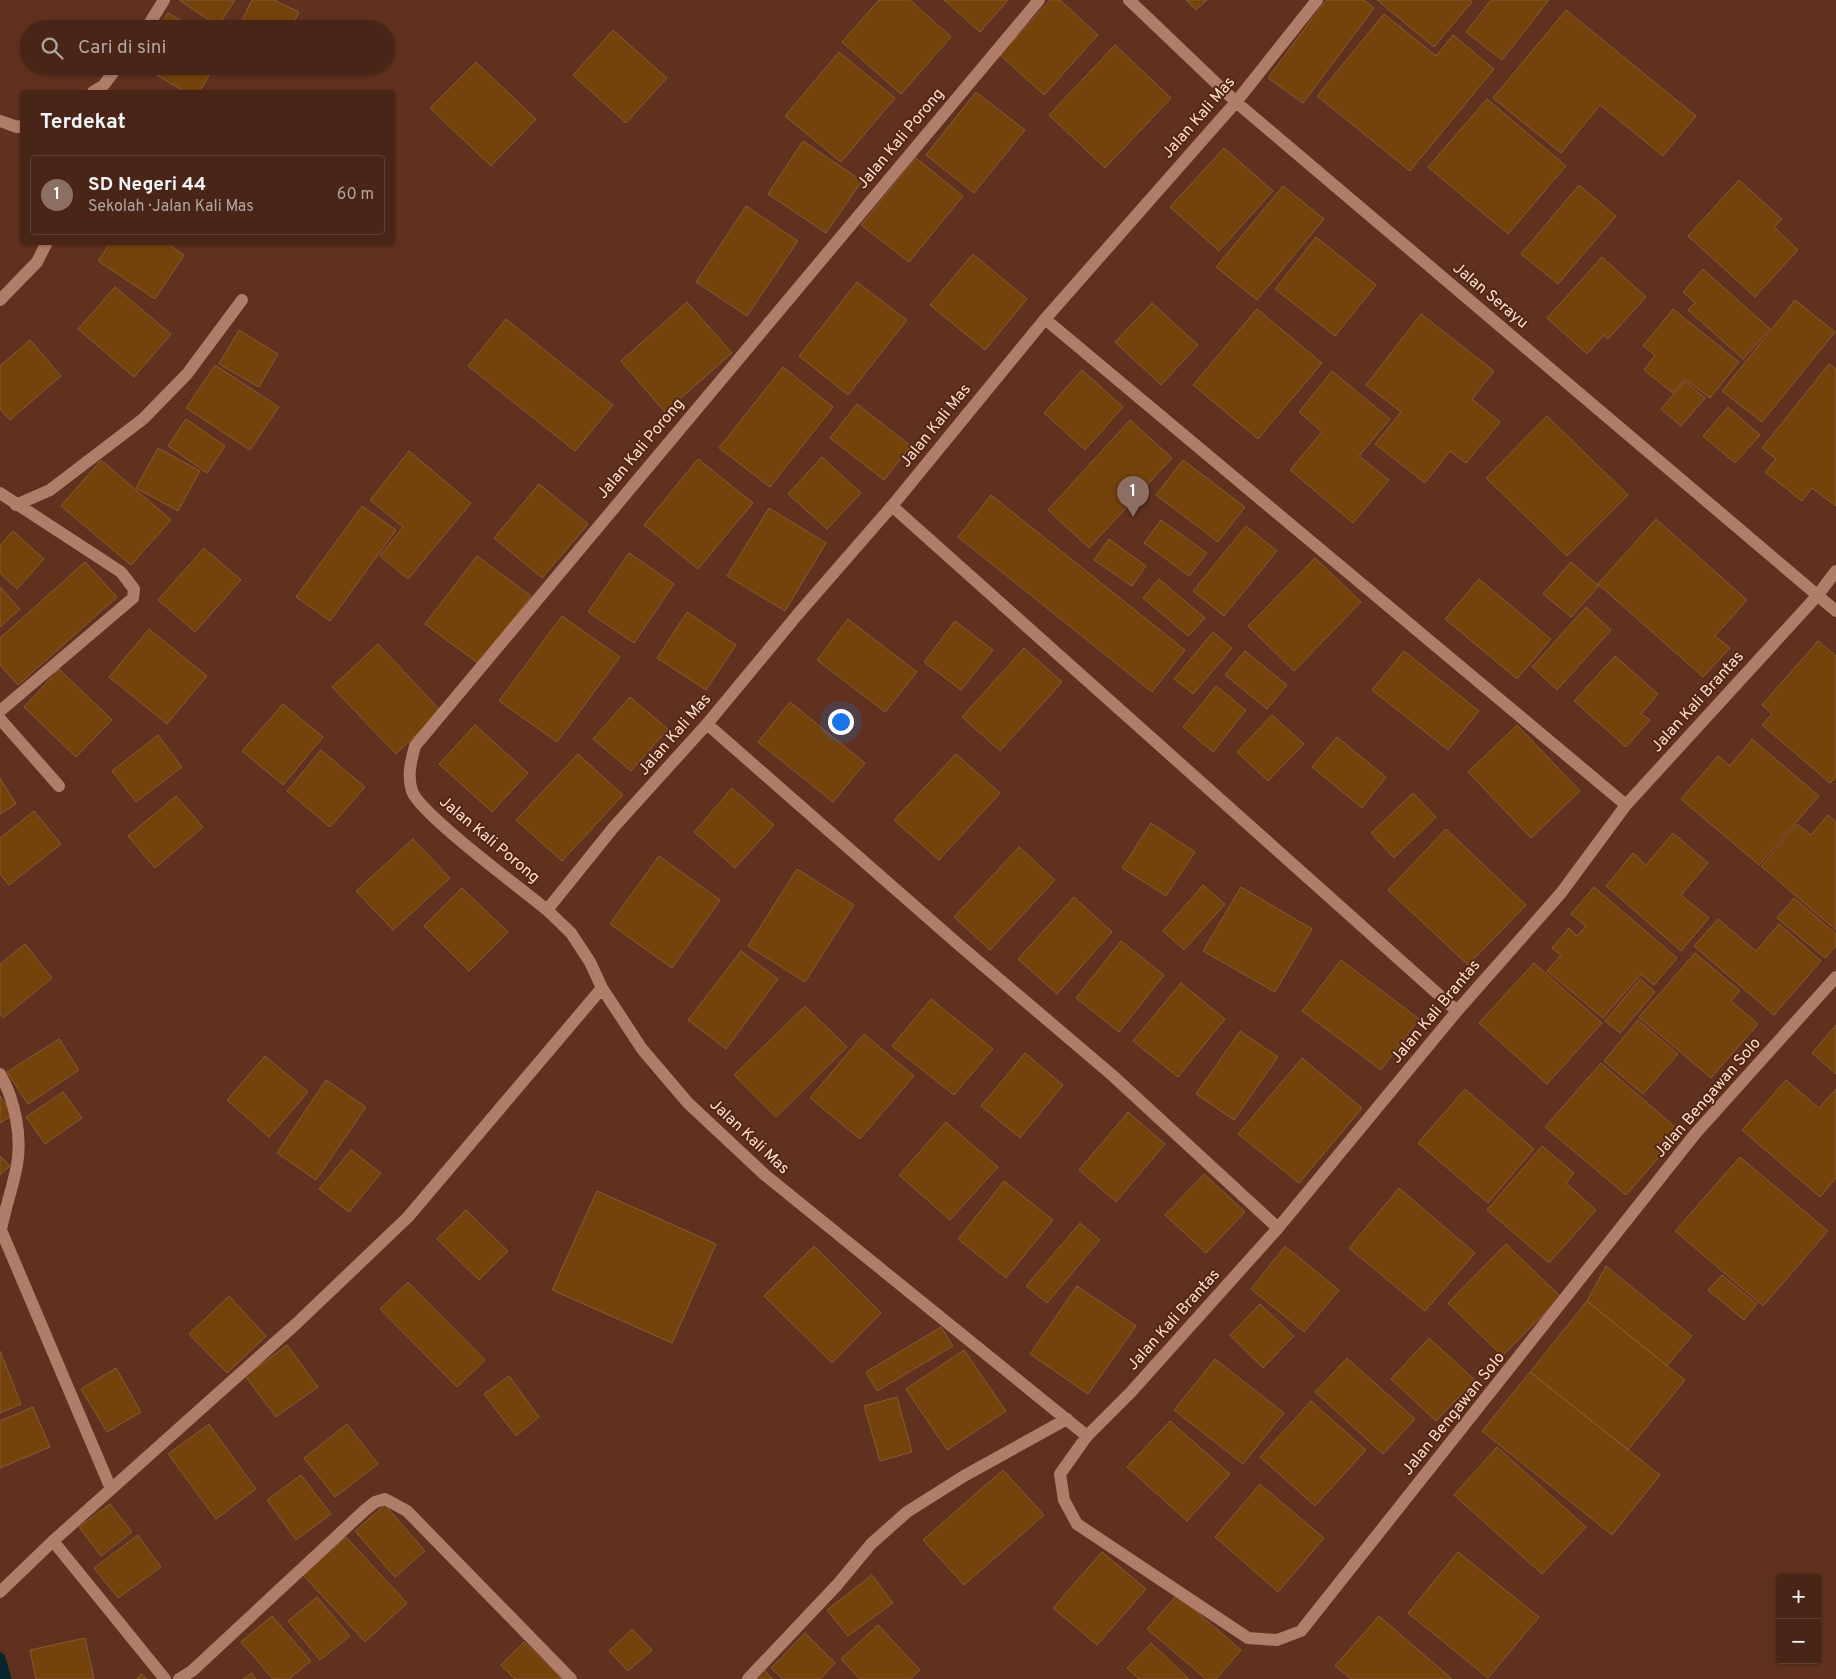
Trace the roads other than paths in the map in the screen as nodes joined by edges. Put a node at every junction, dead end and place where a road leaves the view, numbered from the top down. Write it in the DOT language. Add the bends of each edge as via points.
graph roads {
  1 [pos="164,0"];
  2 [pos="1038,0"];
  3 [pos="1129,0"];
  4 [pos="1317,0"];
  5 [pos="152,20"];
  6 [pos="111,75"];
  7 [pos="96,90"];
  8 [pos="1236,102"];
  9 [pos="0,121"];
  10 [pos="20,129"];
  11 [pos="46,245"];
  12 [pos="0,300"];
  13 [pos="242,300"];
  14 [pos="1045,319"];
  15 [pos="0,493"];
  16 [pos="16,504"];
  17 [pos="892,506"];
  18 [pos="1836,571"];
  19 [pos="1817,596"];
  20 [pos="1836,611"];
  21 [pos="0,712"];
  22 [pos="0,719"];
  23 [pos="708,724"];
  24 [pos="59,786"];
  25 [pos="1626,805"];
  26 [pos="547,910"];
  27 [pos="1836,978"];
  28 [pos="602,988"];
  29 [pos="1457,1011"];
  30 [pos="0,1074"];
  31 [pos="1278,1228"];
  32 [pos="1067,1419"];
  33 [pos="1087,1436"];
  34 [pos="1060,1474"];
  35 [pos="111,1489"];
  36 [pos="53,1541"];
  37 [pos="0,1592"];
  38 [pos="165,1679"];
  39 [pos="179,1679"];
  40 [pos="571,1679"];
  41 [pos="748,1679"];
  1 -- 5 [label="street"];
  2 -- 26 [label="street, Jalan Kali Porong" via="415,746 408,768 412,792 432,816"];
  3 -- 8 [label="street, Jalan Serayu"];
  4 -- 8 [label="street, Jalan Kali Mas"];
  6 -- 7 [label="street"];
  8 -- 14 [label="street, Jalan Kali Mas"];
  8 -- 19 [label="street, Jalan Serayu"];
  9 -- 10 [label="street"];
  11 -- 12 [label="street" via="37,262"];
  13 -- 16 [label="street" via="187,374 143,419 50,490"];
  14 -- 17 [label="street, Jalan Kali Mas"];
  14 -- 25 [label="street"];
  15 -- 16 [label="street"];
  16 -- 21 [label="street" via="121,572 134,589 133,598"];
  17 -- 23 [label="street, Jalan Kali Mas"];
  17 -- 29 [label="street"];
  18 -- 19 [label="street, Jalan Kali Brantas"];
  19 -- 20 [label="street, Jalan Serayu"];
  19 -- 25 [label="street, Jalan Kali Brantas"];
  22 -- 24 [label="street"];
  23 -- 26 [label="street, Jalan Kali Mas" via="613,828"];
  23 -- 31 [label="street" via="1112,1076"];
  25 -- 29 [label="street, Jalan Kali Brantas" via="1561,893"];
  26 -- 28 [label="street, Jalan Kali Mas" via="571,933"];
  27 -- 34 [label="street, Jalan Bengawan Solo" via="1695,1134 1301,1632 1277,1640 1248,1638 1077,1524 1064,1500"];
  28 -- 32 [label="street, Jalan Kali Mas" via="642,1049 688,1103 764,1175"];
  28 -- 35 [label="street" via="408,1217 297,1323"];
  29 -- 31 [label="street, Jalan Kali Brantas"];
  30 -- 35 [label="street" via="14,1112 19,1138 17,1166 1,1230"];
  31 -- 33 [label="street, Jalan Kali Brantas" via="1131,1392"];
  32 -- 33 [label="street, Jalan Kali Mas"];
  32 -- 41 [label="street" via="907,1512 871,1544"];
  33 -- 34 [label="street, Jalan Kali Brantas"];
  35 -- 36 [label="street"];
  36 -- 37 [label="street"];
  36 -- 38 [label="street"];
  39 -- 40 [label="street" via="192,1671 365,1510 385,1499 407,1511"];
}
